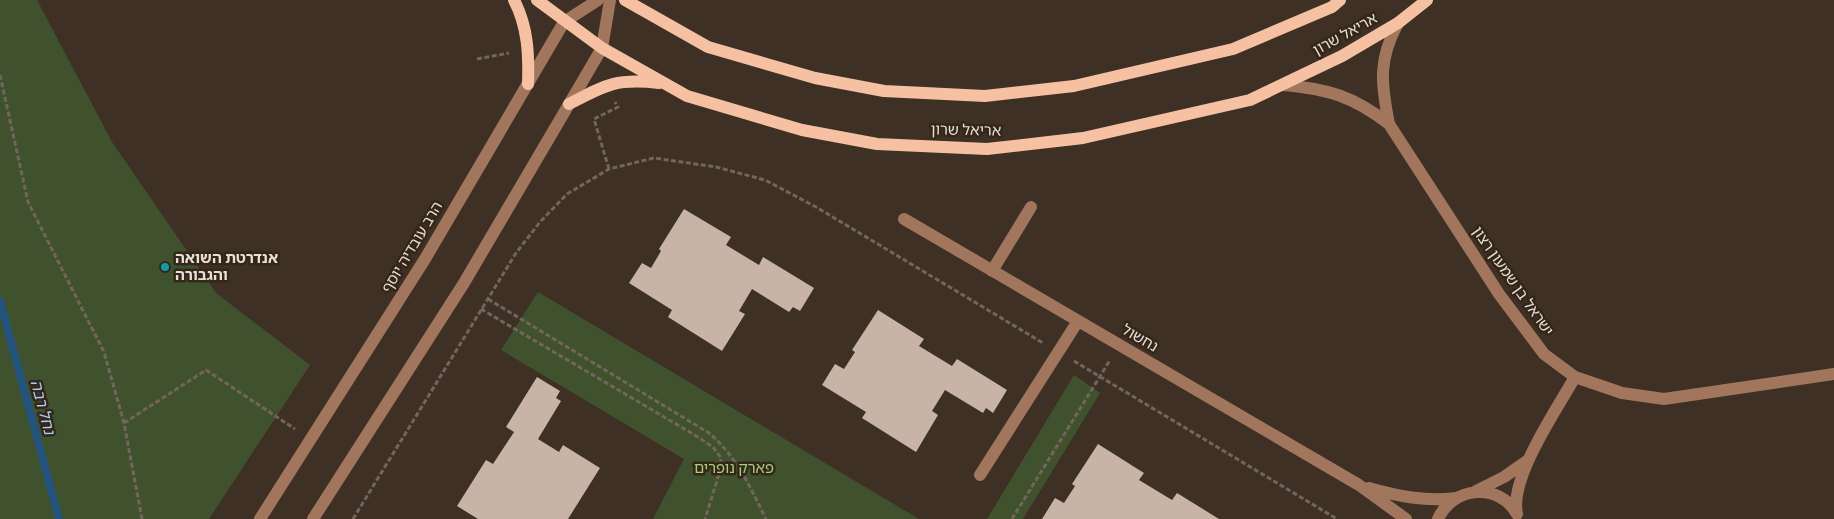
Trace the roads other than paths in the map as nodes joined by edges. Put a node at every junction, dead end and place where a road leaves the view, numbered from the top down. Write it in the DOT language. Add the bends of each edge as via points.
graph roads {
  1 [pos="514,0"];
  2 [pos="537,0"];
  3 [pos="598,0"];
  4 [pos="610,0"];
  5 [pos="625,0"];
  6 [pos="1340,0"];
  7 [pos="1427,0"];
  8 [pos="564,22"];
  9 [pos="1398,23"];
  10 [pos="602,48"];
  11 [pos="665,83"];
  12 [pos="528,84"];
  13 [pos="1283,85"];
  14 [pos="569,104"];
  15 [pos="1389,124"];
  16 [pos="1031,208"];
  17 [pos="904,219"];
  18 [pos="992,271"];
  19 [pos="1078,321"];
  20 [pos="1834,374"];
  21 [pos="1575,377"];
  22 [pos="1529,459"];
  23 [pos="980,475"];
  24 [pos="1359,485"];
  25 [pos="1474,491"];
  26 [pos="1456,498"];
  27 [pos="1518,516"];
  28 [pos="260,519"];
  29 [pos="313,519"];
  30 [pos="1406,519"];
  31 [pos="1438,519"];
  1 -- 12 [label="main road" via="520,10 529,50"];
  2 -- 8 [label="main road, אריאל שרון"];
  3 -- 8 [label="street, הרב עובדיה יוסף"];
  4 -- 10 [label="street"];
  5 -- 6 [label="main road, אריאל שרון" via="708,47 815,78 884,91 985,96 1074,86 1233,49"];
  7 -- 9 [label="main road, אריאל שרון"];
  8 -- 10 [label="main road, אריאל שרון"];
  8 -- 12 [label="street, הרב עובדיה יוסף"];
  9 -- 13 [label="main road, אריאל שרון"];
  9 -- 15 [label="street, ישראל בן שמעון רצון" via="1387,43 1382,69"];
  10 -- 11 [label="main road, אריאל שרון"];
  10 -- 14 [label="street"];
  11 -- 13 [label="main road, אריאל שרון" via="687,96 802,130 878,144 986,150 1082,138 1250,100"];
  11 -- 14 [label="main road" via="637,80 608,84"];
  12 -- 28 [label="street, הרב עובדיה יוסף" via="426,259"];
  13 -- 15 [label="street, ישראל בן שמעון רצון" via="1341,94 1372,110"];
  14 -- 29 [label="street" via="464,282"];
  15 -- 21 [label="street, ישראל בן שמעון רצון" via="1499,294 1544,354"];
  16 -- 18 [label="street"];
  17 -- 18 [label="street, נחשול"];
  18 -- 19 [label="street, נחשול"];
  19 -- 23 [label="street"];
  19 -- 24 [label="street, נחשול"];
  20 -- 21 [label="street, ישראל בן שמעון רצון" via="1664,399 1622,394"];
  21 -- 22 [label="street"];
  22 -- 25 [label="street" via="1504,477"];
  22 -- 27 [label="street" via="1517,491"];
  24 -- 26 [label="street, נחשול" via="1407,497"];
  24 -- 30 [label="street, נחשול"];
  25 -- 26 [label="street"];
  25 -- 27 [label="street" via="1495,494 1507,502"];
  26 -- 31 [label="street"];
}
